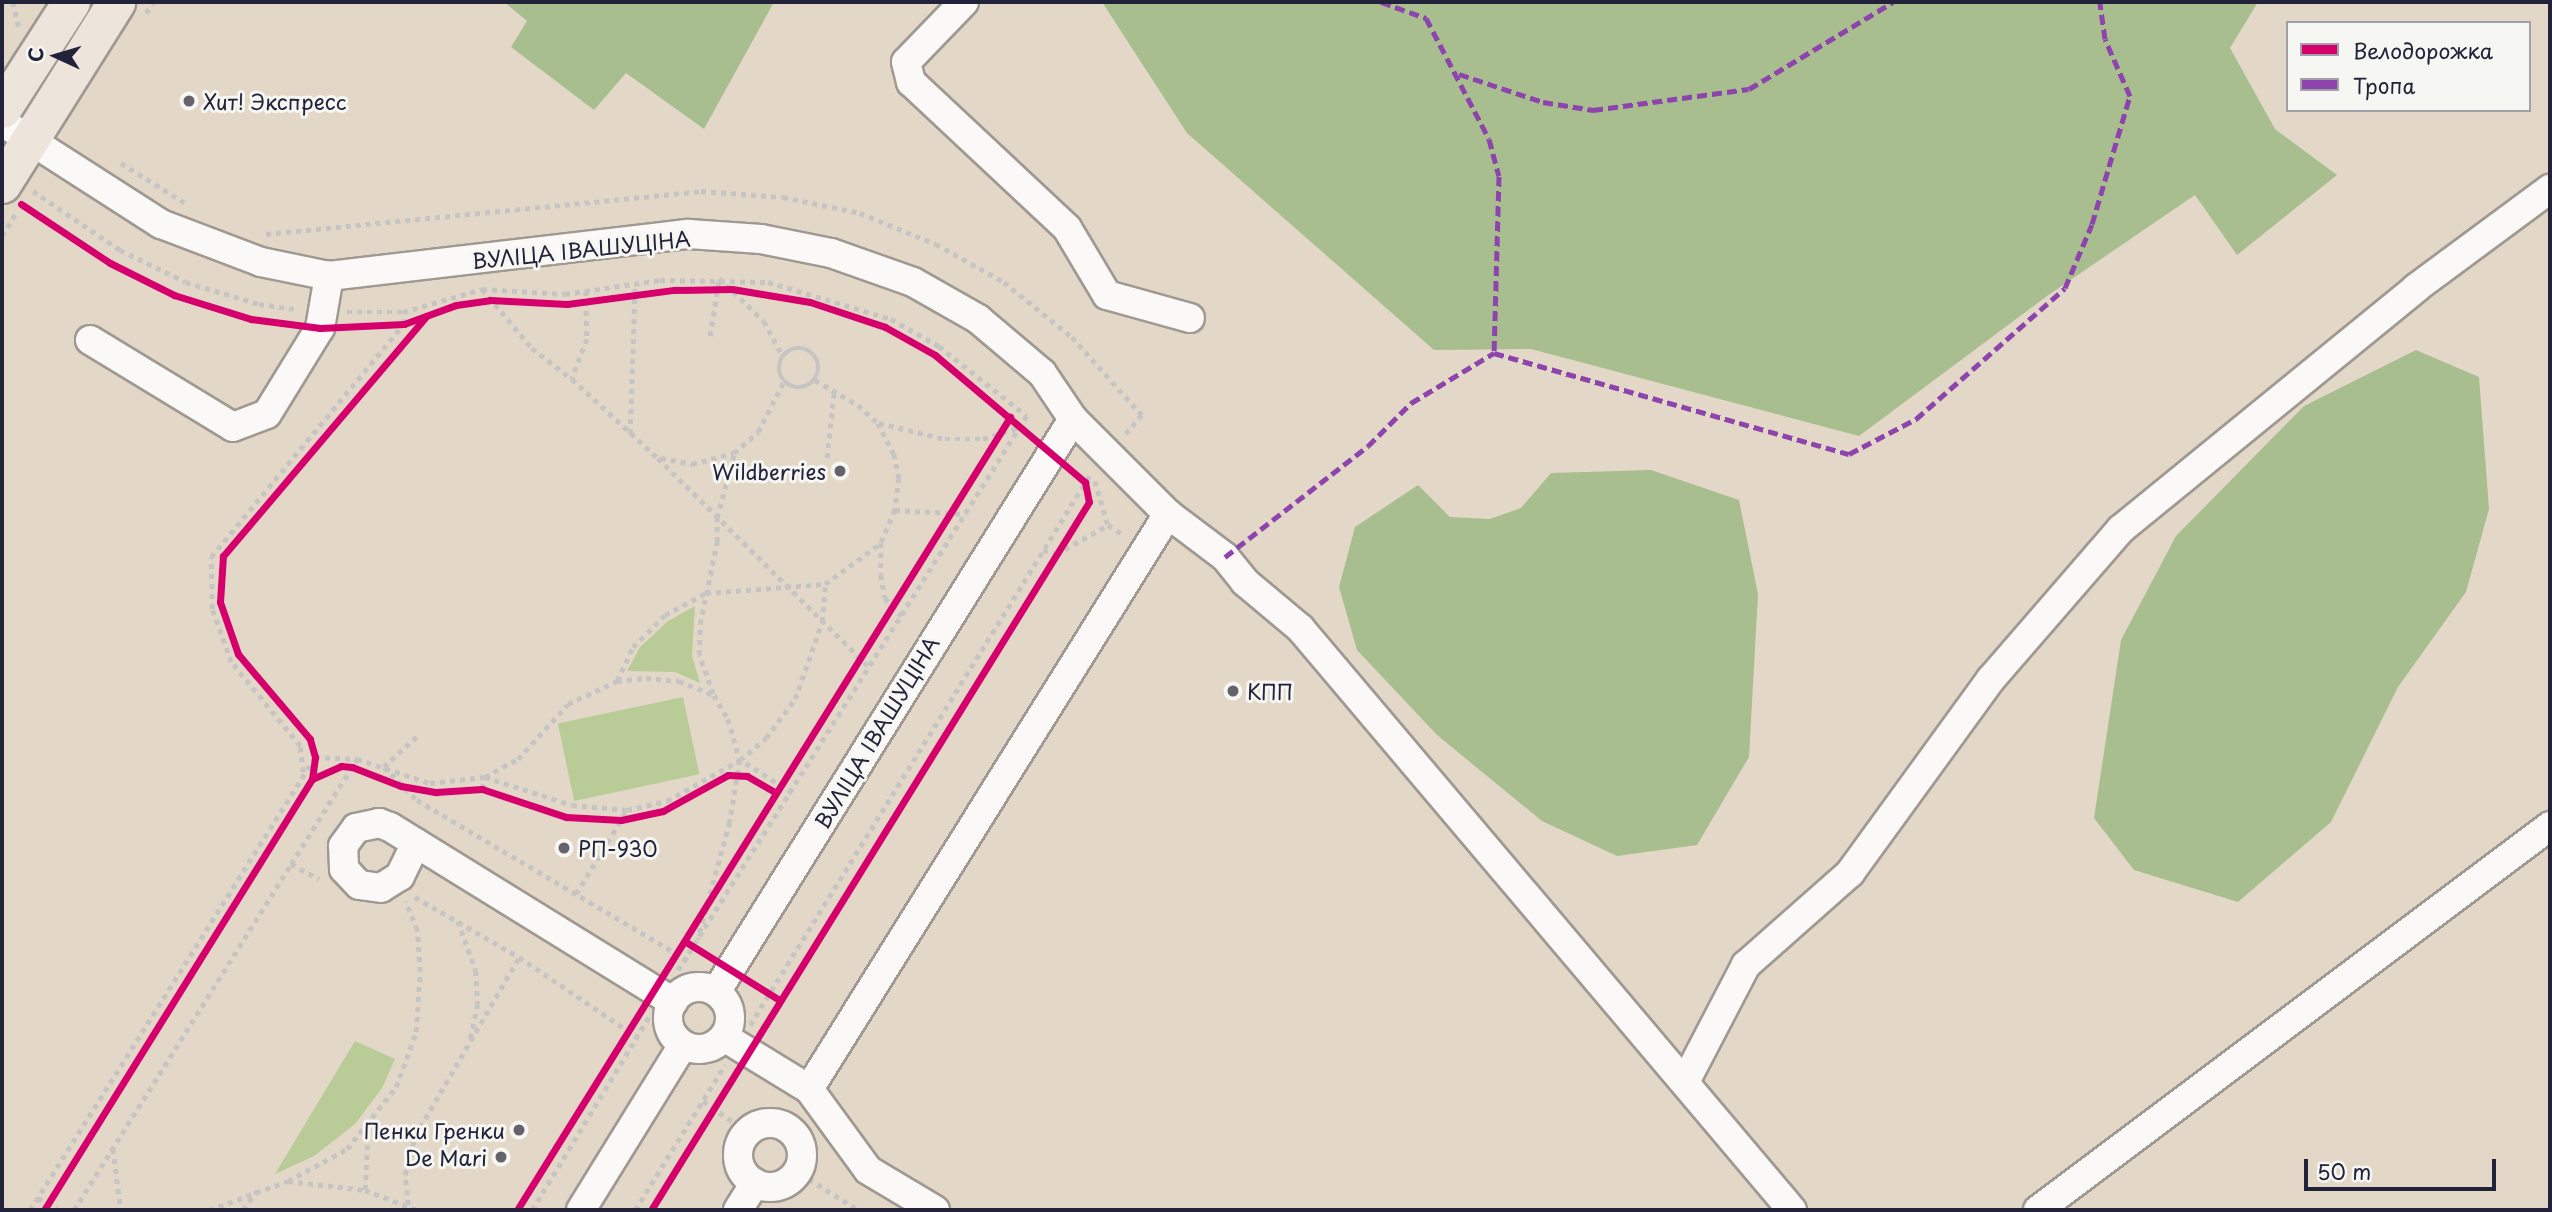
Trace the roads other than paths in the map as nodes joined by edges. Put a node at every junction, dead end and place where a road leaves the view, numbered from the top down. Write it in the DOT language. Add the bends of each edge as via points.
graph roads {
  1 [pos="71,2"];
  2 [pos="117,2"];
  3 [pos="964,2"];
  4 [pos="2,110"];
  5 [pos="28,139"];
  6 [pos="2550,189"];
  7 [pos="18,192"];
  8 [pos="329,276"];
  9 [pos="1190,318"];
  10 [pos="90,340"];
  11 [pos="1073,419"];
  12 [pos="1168,514"];
  13 [pos="2550,826"];
  14 [pos="416,843"];
  15 [pos="723,981"];
  16 [pos="662,995"];
  17 [pos="683,1045"];
  18 [pos="736,1045"];
  19 [pos="1685,1082"];
  20 [pos="809,1089"];
  21 [pos="581,1210"];
  22 [pos="934,1210"];
  23 [pos="1792,1210"];
  24 [pos="2038,1210"];
  1 -- 4 [label="main road"];
  2 -- 5 [label="main road"];
  3 -- 9 [label="street" via="906,62 911,82 1067,228 1107,295"];
  5 -- 7 [label="main road"];
  5 -- 8 [label="street, ВУЛІЦА ІВАШУЦІНА" via="161,224 202,243"];
  6 -- 19 [label="street" via="2416,288 2120,529 1991,679 1850,873 1746,965"];
  8 -- 10 [label="street" via="320,328 268,414 233,427"];
  8 -- 11 [label="street, ВУЛІЦА ІВАШУЦІНА" via="689,234 761,239 831,253 913,282 978,319 1042,373"];
  11 -- 12 [label="street" via="1100,463"];
  11 -- 15 [label="street, ВУЛІЦА ІВАШУЦІНА"];
  12 -- 19 [label="street" via="1225,557 1245,582 1300,628"];
  12 -- 20 [label="street"];
  13 -- 24 [label="street"];
  14 -- 16 [label="street"];
  15 -- 16 [label="street"];
  15 -- 18 [label="street"];
  16 -- 17 [label="street" via="669,1025"];
  17 -- 18 [label="street" via="706,1049"];
  17 -- 21 [label="street"];
  18 -- 20 [label="street"];
  19 -- 23 [label="street"];
  20 -- 22 [label="street" via="868,1170"];
}
